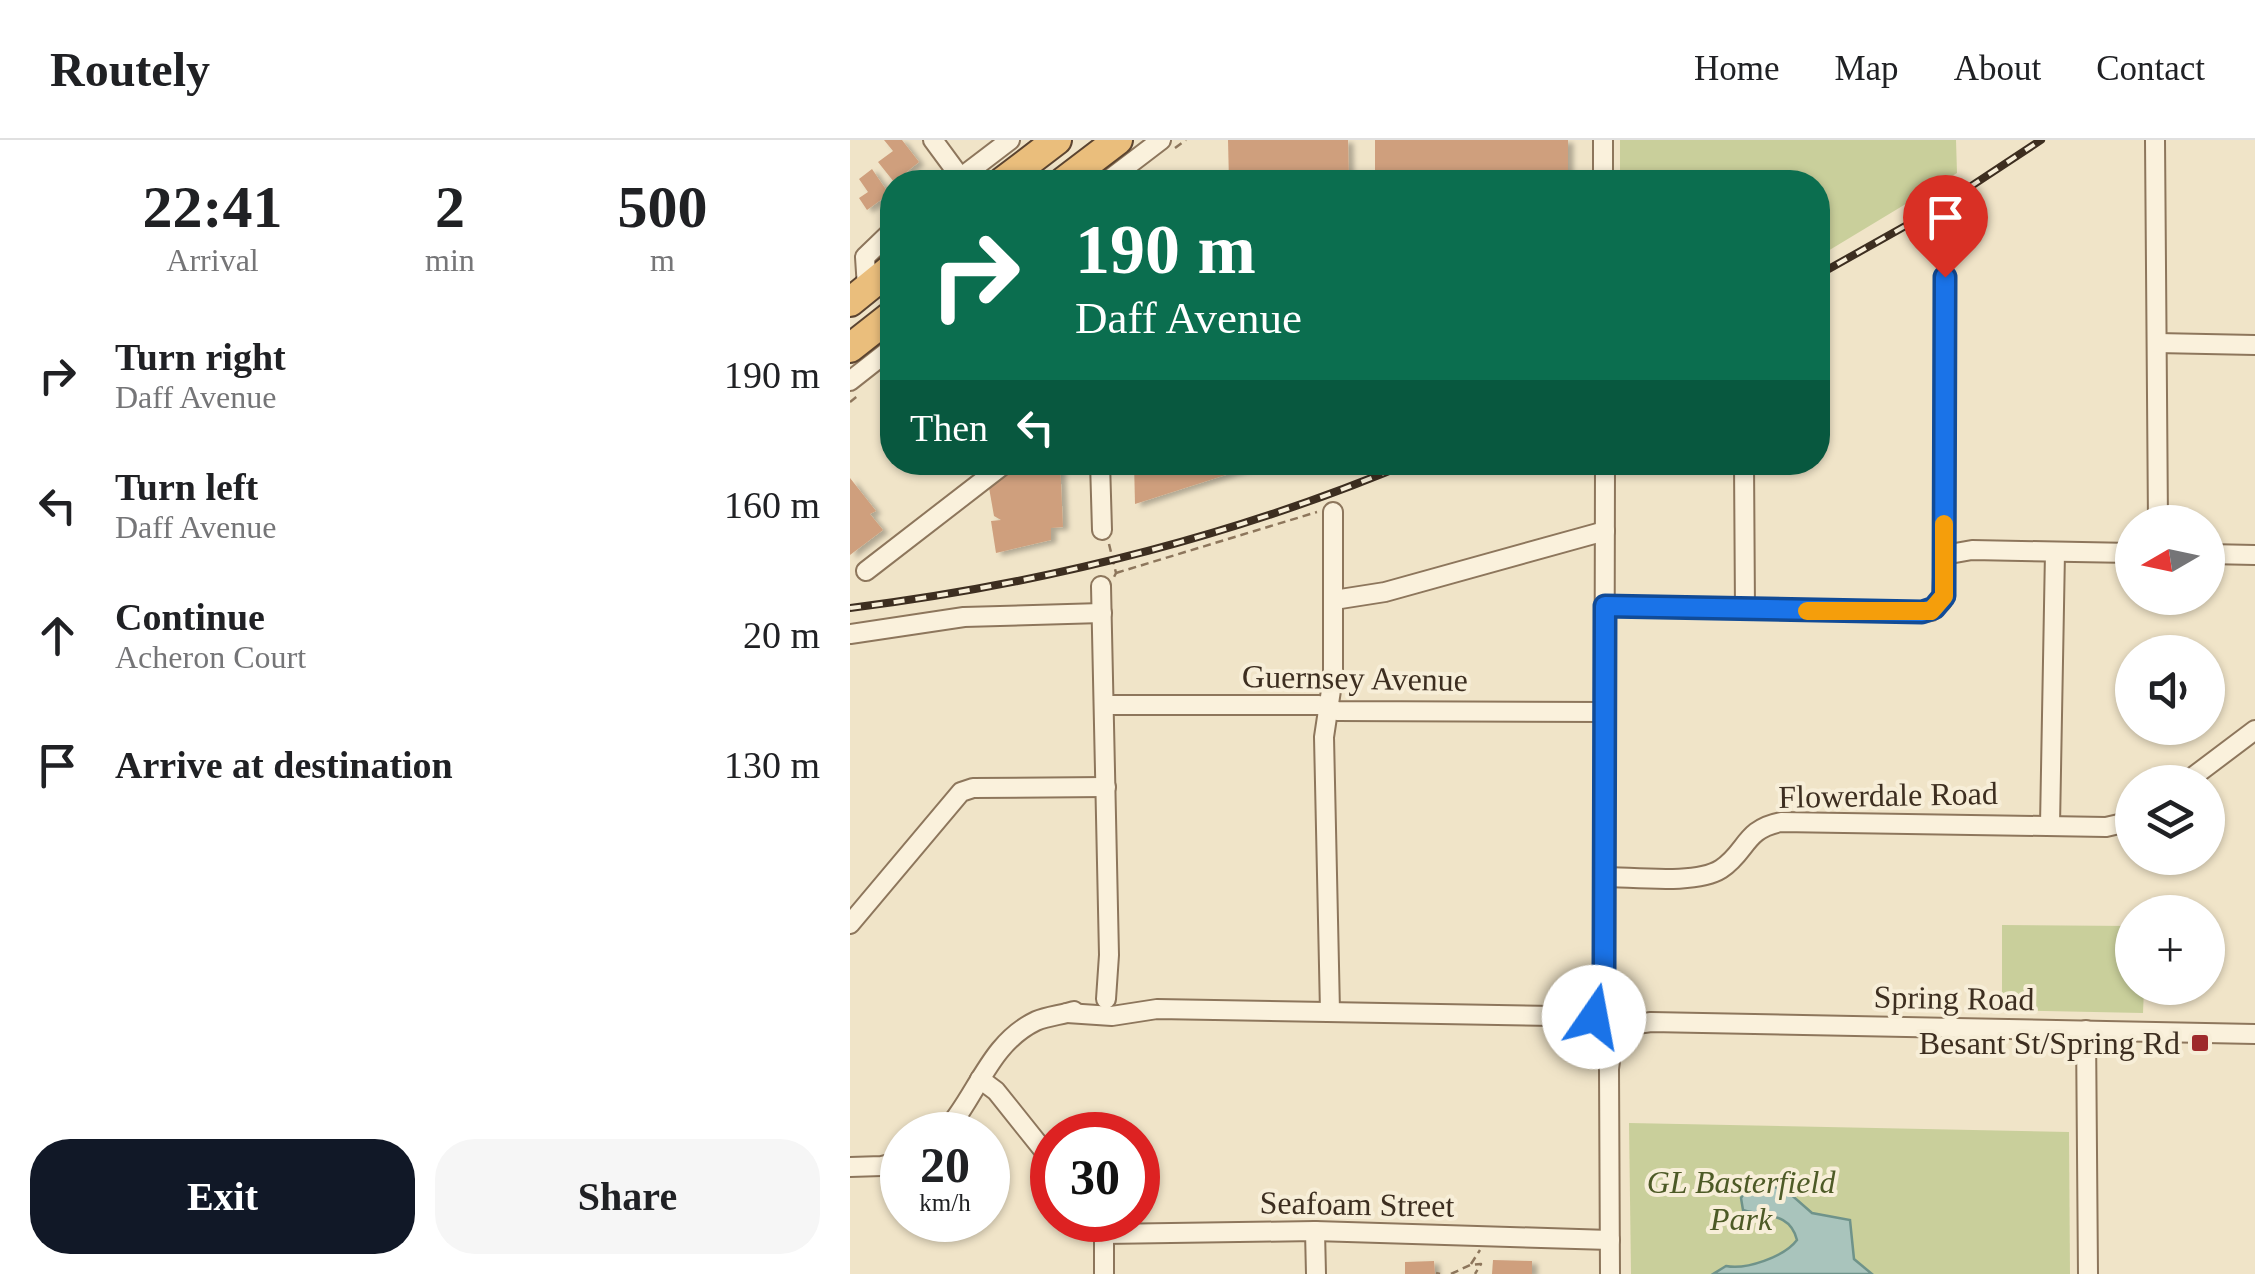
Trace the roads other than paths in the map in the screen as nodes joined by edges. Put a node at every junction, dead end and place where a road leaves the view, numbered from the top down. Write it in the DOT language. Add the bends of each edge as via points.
graph roads {
  1 [pos="933,140"];
  2 [pos="1010,140"];
  3 [pos="1057,140"];
  4 [pos="1118,140"];
  5 [pos="1161,140"];
  6 [pos="1603,140"];
  7 [pos="2155,140"];
  8 [pos="952,170"];
  9 [pos="971,170"];
  10 [pos="1018,170"];
  11 [pos="1081,170"];
  12 [pos="1122,170"];
  13 [pos="1603,170"];
  14 [pos="880,244"];
  15 [pos="880,277"];
  16 [pos="1945,277"];
  17 [pos="854,298"];
  18 [pos="880,324"];
  19 [pos="2157,343"];
  20 [pos="2255,345"];
  21 [pos="850,348"];
  22 [pos="880,357"];
  23 [pos="850,381"];
  24 [pos="990,475"];
  25 [pos="1100,475"];
  26 [pos="1605,475"];
  27 [pos="1744,475"];
  28 [pos="2158,505"];
  29 [pos="1334,512"];
  30 [pos="1102,530"];
  31 [pos="1605,531"];
  32 [pos="2055,552"];
  33 [pos="2115,553"];
  34 [pos="2225,554"];
  35 [pos="1944,555"];
  36 [pos="2255,555"];
  37 [pos="866,571"];
  38 [pos="1101,586"];
  39 [pos="1334,600"];
  40 [pos="1605,606"];
  41 [pos="1745,610"];
  42 [pos="1102,613"];
  43 [pos="850,634"];
  44 [pos="1104,705"];
  45 [pos="1328,708"];
  46 [pos="1604,712"];
  47 [pos="2255,730"];
  48 [pos="2209,765"];
  49 [pos="1106,788"];
  50 [pos="2050,824"];
  51 [pos="2115,825"];
  52 [pos="1604,877"];
  53 [pos="850,924"];
  54 [pos="1112,1004"];
  55 [pos="1330,1011"];
  56 [pos="1606,1019"];
  57 [pos="2086,1030"];
  58 [pos="2255,1034"];
  59 [pos="980,1079"];
  60 [pos="961,1112"];
  61 [pos="1030,1133"];
  62 [pos="880,1166"];
  63 [pos="850,1167"];
  64 [pos="1160,1228"];
  65 [pos="1316,1231"];
  66 [pos="1610,1240"];
  67 [pos="1102,1242"];
  68 [pos="1104,1274"];
  69 [pos="1316,1274"];
  70 [pos="1610,1274"];
  71 [pos="2088,1274"];
  1 -- 8 [label="street"];
  2 -- 9 [label="street"];
  3 -- 10 [label="highway"];
  4 -- 11 [label="highway"];
  5 -- 12 [label="street"];
  6 -- 13 [label="street"];
  7 -- 19 [label="street"];
  14 -- 17 [label="street" via="865,258"];
  15 -- 17 [label="highway"];
  16 -- 35 [label="street"];
  18 -- 21 [label="highway"];
  19 -- 20 [label="street"];
  19 -- 28 [label="street"];
  22 -- 23 [label="street"];
  24 -- 37 [label="street"];
  25 -- 30 [label="street"];
  26 -- 31 [label="street"];
  27 -- 41 [label="street"];
  29 -- 39 [label="street"];
  31 -- 39 [label="street"];
  31 -- 40 [label="street"];
  32 -- 33 [label="street"];
  32 -- 35 [label="street"];
  32 -- 50 [label="street"];
  34 -- 36 [label="street"];
  35 -- 41 [label="street" via="1944,596 1931,611"];
  38 -- 42 [label="street"];
  39 -- 45 [label="street"];
  40 -- 41 [label="street"];
  40 -- 46 [label="street"];
  42 -- 43 [label="street" via="964,617"];
  42 -- 44 [label="street"];
  44 -- 45 [label="street, Guernsey Avenue"];
  44 -- 49 [label="street"];
  45 -- 46 [label="street, Guernsey Avenue"];
  45 -- 55 [label="street"];
  46 -- 52 [label="street"];
  47 -- 48 [label="street"];
  49 -- 53 [label="street" via="962,792"];
  49 -- 54 [label="street"];
  50 -- 51 [label="street, Flowerdale Road"];
  50 -- 52 [label="street, Flowerdale Road" via="1781,822 1752,834 1712,874"];
  52 -- 56 [label="street"];
  54 -- 55 [label="street, Spring Road"];
  54 -- 59 [label="street" via="1037,1021 1010,1038"];
  55 -- 56 [label="street, Spring Road"];
  56 -- 57 [label="street, Spring Road"];
  56 -- 66 [label="street"];
  57 -- 58 [label="street, Spring Road"];
  57 -- 71 [label="street"];
  59 -- 60 [label="street"];
  59 -- 61 [label="street"];
  62 -- 63 [label="street"];
  64 -- 65 [label="street, Seafoam Street"];
  65 -- 66 [label="street, Seafoam Street"];
  65 -- 69 [label="street"];
  66 -- 70 [label="street"];
  67 -- 68 [label="street"];
}
